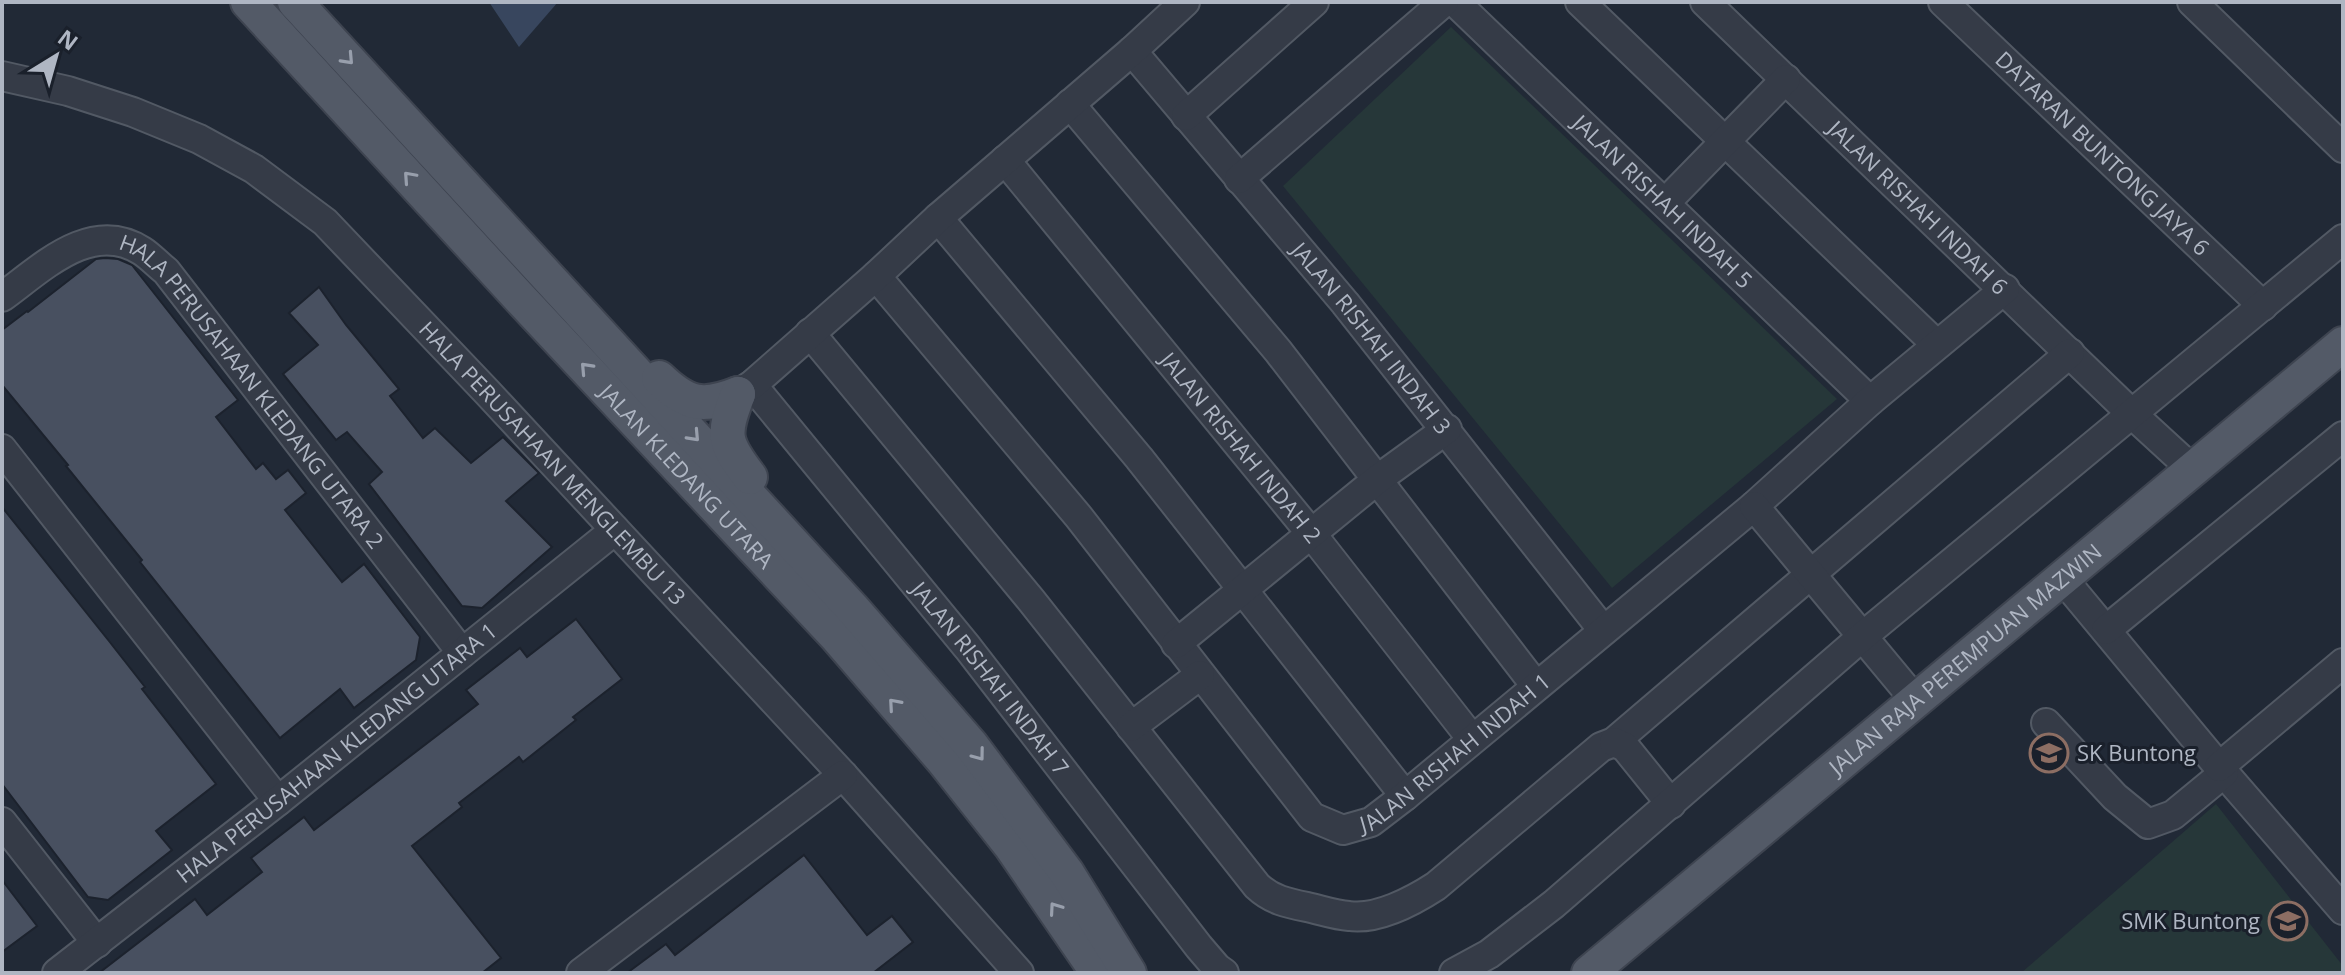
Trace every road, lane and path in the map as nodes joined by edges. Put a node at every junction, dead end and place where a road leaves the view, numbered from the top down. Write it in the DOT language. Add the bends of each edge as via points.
graph roads {
  1 [pos="248,2"];
  2 [pos="295,2"];
  3 [pos="1185,2"];
  4 [pos="1314,2"];
  5 [pos="1444,2"];
  6 [pos="1455,2"];
  7 [pos="1580,2"];
  8 [pos="1705,2"];
  9 [pos="1943,2"];
  10 [pos="2192,2"];
  11 [pos="1132,51"];
  12 [pos="2,76"];
  13 [pos="1786,79"];
  14 [pos="1070,104"];
  15 [pos="1186,116"];
  16 [pos="1724,141"];
  17 [pos="2343,148"];
  18 [pos="1005,160"];
  19 [pos="1239,179"];
  20 [pos="471,194"];
  21 [pos="1665,203"];
  22 [pos="938,218"];
  23 [pos="2343,239"];
  24 [pos="876,276"];
  25 [pos="2005,289"];
  26 [pos="2,297"];
  27 [pos="2263,306"];
  28 [pos="810,333"];
  29 [pos="1936,344"];
  30 [pos="2343,344"];
  31 [pos="2070,353"];
  32 [pos="745,390"];
  33 [pos="1870,401"];
  34 [pos="2132,414"];
  35 [pos="1447,429"];
  36 [pos="2343,436"];
  37 [pos="2,449"];
  38 [pos="2193,470"];
  39 [pos="1378,479"];
  40 [pos="1754,506"];
  41 [pos="615,530"];
  42 [pos="1310,532"];
  43 [pos="1810,574"];
  44 [pos="2063,579"];
  45 [pos="1243,589"];
  46 [pos="852,608"];
  47 [pos="1603,630"];
  48 [pos="2106,630"];
  49 [pos="1863,636"];
  50 [pos="1176,644"];
  51 [pos="462,653"];
  52 [pos="2343,663"];
  53 [pos="1200,675"];
  54 [pos="1536,686"];
  55 [pos="1916,701"];
  56 [pos="2046,723"];
  57 [pos="1131,727"];
  58 [pos="1472,739"];
  59 [pos="1614,742"];
  60 [pos="2222,770"];
  61 [pos="843,775"];
  62 [pos="1405,796"];
  63 [pos="278,801"];
  64 [pos="1671,804"];
  65 [pos="2,822"];
  66 [pos="2339,897"];
  67 [pos="97,943"];
  68 [pos="1121,970"];
  69 [pos="1599,970"];
  70 [pos="57,973"];
  71 [pos="581,973"];
  72 [pos="1019,973"];
  73 [pos="1224,973"];
  74 [pos="1454,973"];
  68 -- 1 [label="main road, JALAN KLEDANG UTARA, one-way" via="837,637"];
  2 -- 20 [label="main road, JALAN KLEDANG UTARA, one-way"];
  3 -- 11 [label="street"];
  4 -- 15 [label="street"];
  5 -- 19 [label="street"];
  6 -- 21 [label="street, JALAN RISHAH INDAH 5"];
  7 -- 16 [label="street"];
  8 -- 13 [label="street, JALAN RISHAH INDAH 6"];
  9 -- 27 [label="street, DATARAN BUNTONG JAYA 6"];
  10 -- 17 [label="street"];
  11 -- 14 [label="street"];
  11 -- 15 [label="street, JALAN RISHAH INDAH 3"];
  12 -- 41 [label="street, HALA PERUSAHAAN MENGLEMBU 13" via="133,112 254,169 325,222"];
  13 -- 16 [label="street"];
  13 -- 25 [label="street, JALAN RISHAH INDAH 6"];
  14 -- 18 [label="street"];
  14 -- 39 [label="street"];
  15 -- 19 [label="street, JALAN RISHAH INDAH 3"];
  16 -- 21 [label="street"];
  16 -- 29 [label="street"];
  18 -- 22 [label="street"];
  18 -- 42 [label="street, JALAN RISHAH INDAH 2"];
  19 -- 35 [label="street, JALAN RISHAH INDAH 3"];
  20 -- 32 [label="main road" via="545,255 680,396 700,403"];
  20 -- 46 [label="main road, JALAN KLEDANG UTARA, one-way"];
  21 -- 33 [label="street, JALAN RISHAH INDAH 5"];
  22 -- 24 [label="street"];
  22 -- 45 [label="street"];
  23 -- 27 [label="street"];
  24 -- 28 [label="street"];
  24 -- 50 [label="street, JALAN RISHAH INDAH 1" via="1078,516"];
  25 -- 29 [label="street, JALAN RISHAH INDAH 1"];
  25 -- 31 [label="street, JALAN RISHAH INDAH 6"];
  26 -- 51 [label="street, HALA PERUSAHAAN KLEDANG UTARA 2" via="68,249 92,240 118,241 141,250 166,271"];
  27 -- 34 [label="street"];
  28 -- 32 [label="street"];
  28 -- 57 [label="street"];
  29 -- 33 [label="street, JALAN RISHAH INDAH 1"];
  30 -- 38 [label="main road, JALAN RAJA PEREMPUAN MAZWIN"];
  31 -- 34 [label="street, JALAN RISHAH INDAH 6"];
  31 -- 43 [label="street"];
  32 -- 46 [label="main road" via="729,418 728,445 806,538"];
  32 -- 73 [label="street, JALAN RISHAH INDAH 7" via="788,431 968,648"];
  33 -- 40 [label="street, JALAN RISHAH INDAH 1"];
  34 -- 38 [label="street, JALAN RISHAH INDAH 6"];
  34 -- 49 [label="street"];
  35 -- 39 [label="street"];
  35 -- 47 [label="street, JALAN RISHAH INDAH 3"];
  36 -- 48 [label="street"];
  37 -- 63 [label="street"];
  38 -- 44 [label="main road, JALAN RAJA PEREMPUAN MAZWIN"];
  39 -- 42 [label="street"];
  39 -- 54 [label="street"];
  40 -- 43 [label="street"];
  40 -- 47 [label="street, JALAN RISHAH INDAH 1"];
  41 -- 51 [label="street, HALA PERUSAHAAN KLEDANG UTARA 1"];
  41 -- 61 [label="street, HALA PERUSAHAAN MENGLEMBU 13"];
  42 -- 45 [label="street"];
  42 -- 58 [label="street, JALAN RISHAH INDAH 2"];
  43 -- 49 [label="street"];
  43 -- 59 [label="street"];
  44 -- 48 [label="street"];
  44 -- 55 [label="main road, JALAN RAJA PEREMPUAN MAZWIN"];
  45 -- 50 [label="street"];
  45 -- 62 [label="street"];
  46 -- 68 [label="main road, JALAN KLEDANG UTARA, one-way" via="971,745 1067,873"];
  47 -- 54 [label="street, JALAN RISHAH INDAH 1"];
  48 -- 60 [label="street"];
  49 -- 55 [label="street"];
  49 -- 64 [label="street"];
  50 -- 53 [label="street, JALAN RISHAH INDAH 1"];
  51 -- 63 [label="street, HALA PERUSAHAAN KLEDANG UTARA 1"];
  52 -- 60 [label="street"];
  53 -- 57 [label="street"];
  53 -- 62 [label="street, JALAN RISHAH INDAH 1" via="1312,817 1343,830 1371,822"];
  54 -- 58 [label="street, JALAN RISHAH INDAH 1"];
  55 -- 69 [label="main road, JALAN RAJA PEREMPUAN MAZWIN"];
  56 -- 60 [label="street" via="2115,797 2148,824 2173,815"];
  57 -- 59 [label="street" via="1269,897 1351,917 1383,911 1436,886 1601,747"];
  58 -- 62 [label="street, JALAN RISHAH INDAH 1"];
  59 -- 64 [label="street" via="1625,747"];
  60 -- 66 [label="street"];
  61 -- 71 [label="street"];
  61 -- 72 [label="street, HALA PERUSAHAAN MENGLEMBU 13"];
  63 -- 67 [label="street, HALA PERUSAHAAN KLEDANG UTARA 1"];
  64 -- 74 [label="street" via="1554,904 1489,954"];
  65 -- 67 [label="street"];
  67 -- 70 [label="street, HALA PERUSAHAAN KLEDANG UTARA 1"];
}
